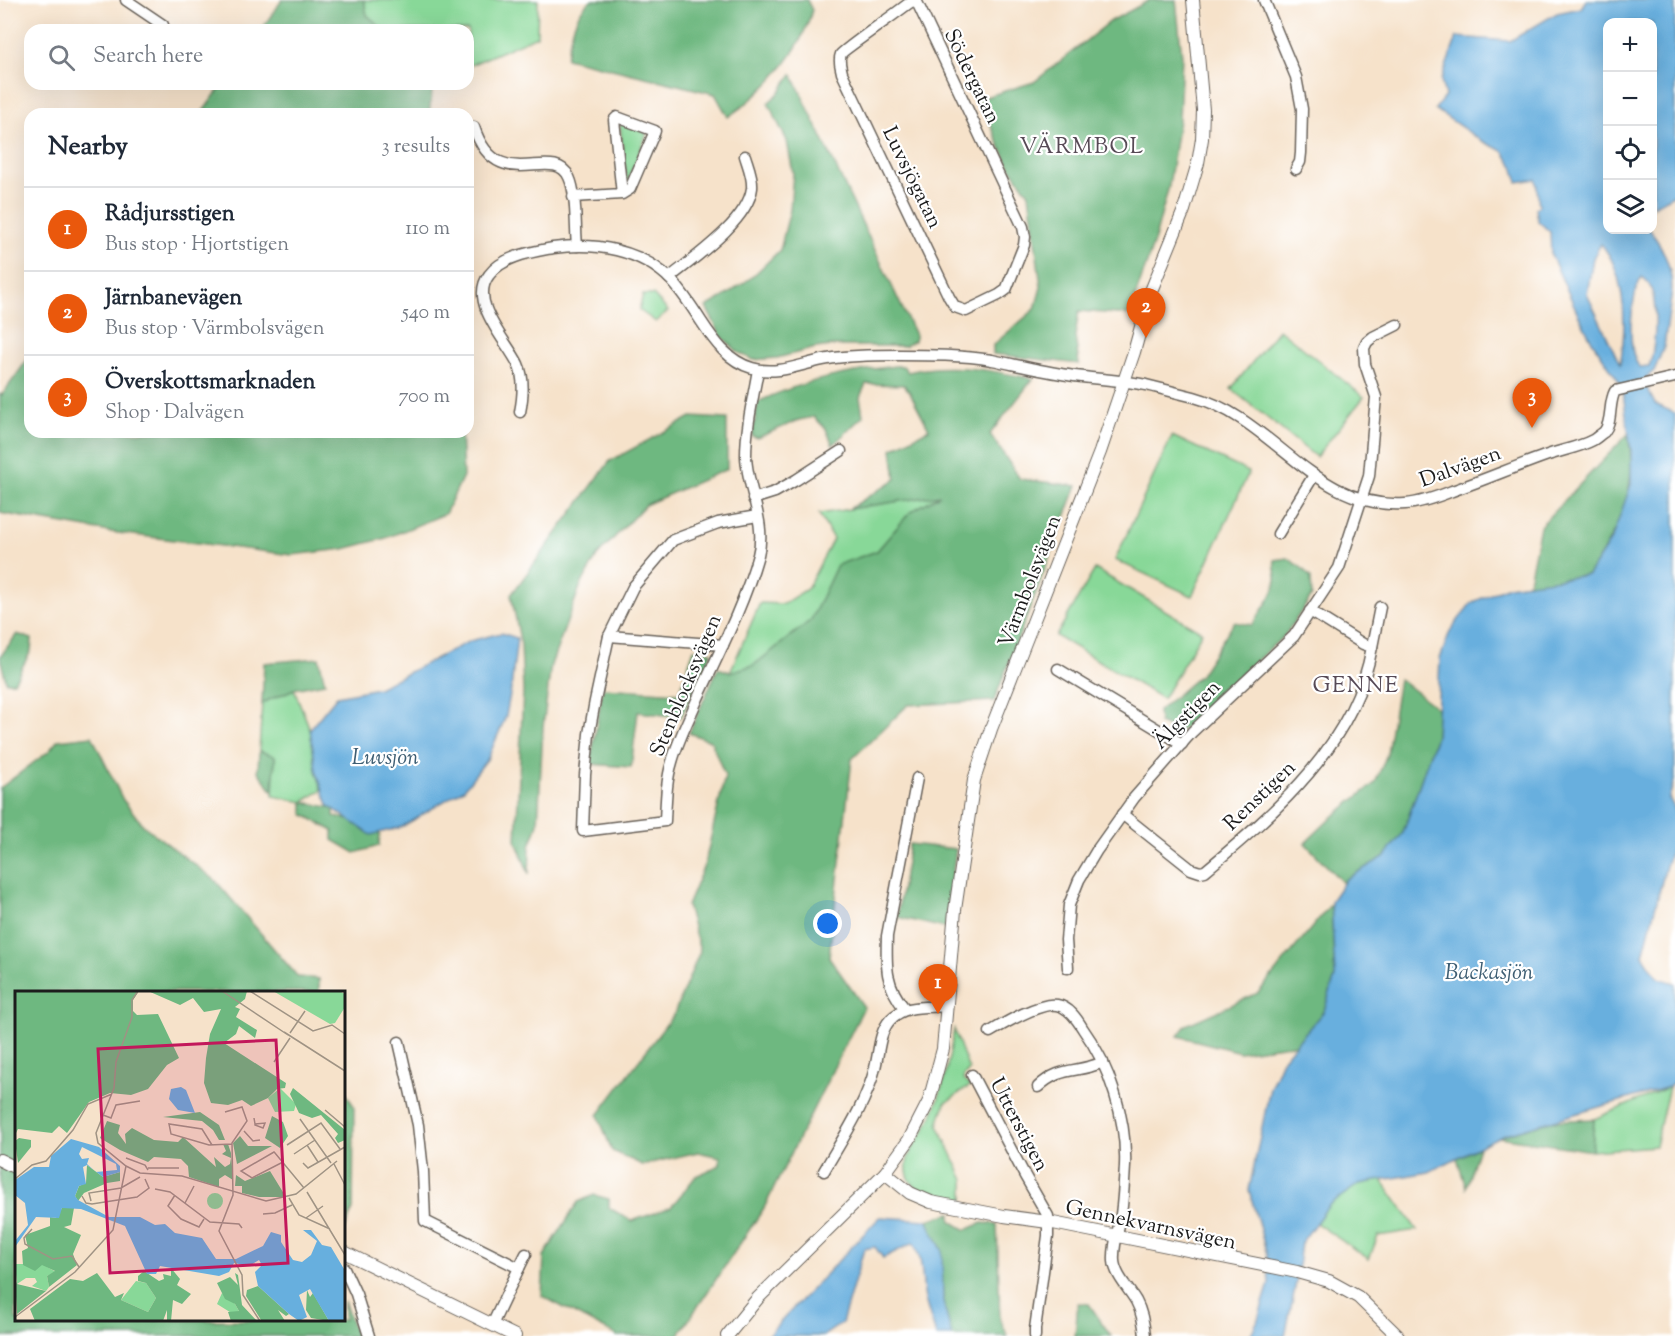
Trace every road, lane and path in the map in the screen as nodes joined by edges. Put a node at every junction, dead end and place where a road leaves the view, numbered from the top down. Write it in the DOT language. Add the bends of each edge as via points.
graph roads {
  1 [pos="126,0"];
  2 [pos="915,0"];
  3 [pos="1193,0"];
  4 [pos="1264,0"];
  5 [pos="161,24"];
  6 [pos="474,127"];
  7 [pos="745,156"];
  8 [pos="1296,169"];
  9 [pos="622,194"];
  10 [pos="573,197"];
  11 [pos="577,246"];
  12 [pos="669,278"];
  13 [pos="962,310"];
  14 [pos="1397,325"];
  15 [pos="758,370"];
  16 [pos="1675,377"];
  17 [pos="1124,382"];
  18 [pos="520,412"];
  19 [pos="841,451"];
  20 [pos="1314,475"];
  21 [pos="753,499"];
  22 [pos="1361,499"];
  23 [pos="757,516"];
  24 [pos="1278,534"];
  25 [pos="1380,607"];
  26 [pos="1311,611"];
  27 [pos="609,636"];
  28 [pos="723,645"];
  29 [pos="1372,647"];
  30 [pos="1058,669"];
  31 [pos="1182,744"];
  32 [pos="917,778"];
  33 [pos="1122,814"];
  34 [pos="1068,968"];
  35 [pos="946,1006"];
  36 [pos="905,1009"];
  37 [pos="990,1032"];
  38 [pos="399,1042"];
  39 [pos="1103,1062"];
  40 [pos="972,1075"];
  41 [pos="1038,1087"];
  42 [pos="0,1160"];
  43 [pos="15,1168"];
  44 [pos="824,1171"];
  45 [pos="885,1173"];
  46 [pos="1048,1222"];
  47 [pos="1116,1236"];
  48 [pos="345,1252"];
  49 [pos="526,1254"];
  50 [pos="519,1268"];
  51 [pos="345,1270"];
  52 [pos="492,1325"];
  53 [pos="369,1336"];
  54 [pos="515,1336"];
  55 [pos="726,1336"];
  56 [pos="1035,1336"];
  57 [pos="1145,1336"];
  58 [pos="1398,1336"];
  1 -- 5 [label="street"];
  2 -- 13 [label="street, Södergatan" via="963,96 1025,237 1006,290"];
  2 -- 13 [label="street, Luvsjögatan" via="842,51 839,62 949,297"];
  3 -- 17 [label="street, Värmbolsvägen" via="1203,110 1198,163 1184,210 1151,291"];
  4 -- 8 [label="street" via="1300,95 1302,153"];
  6 -- 10 [label="street" via="478,140 500,163 560,167 570,179"];
  7 -- 12 [label="street" via="752,181 750,199 744,209"];
  9 -- 9 [label="street" via="630,189 655,131 617,117 614,120"];
  9 -- 10 [label="street"];
  10 -- 11 [label="street"];
  11 -- 12 [label="street" via="596,246 638,257"];
  11 -- 18 [label="street" via="538,251 510,260 498,266 484,285 483,298 493,325 519,365 523,388"];
  12 -- 15 [label="street" via="726,354"];
  14 -- 22 [label="street" via="1373,337 1364,348 1376,407 1369,476"];
  15 -- 17 [label="street, Dalvägen" via="783,370 831,358 932,356 991,360"];
  15 -- 21 [label="street, Stenblocksvägen" via="746,455"];
  16 -- 22 [label="street, Dalvägen" via="1614,392 1608,424 1592,441 1429,500 1404,504"];
  17 -- 20 [label="street, Dalvägen" via="1226,408"];
  17 -- 35 [label="street, Värmbolsvägen" via="974,780 956,898"];
  19 -- 21 [label="street" via="786,486"];
  20 -- 22 [label="street, Dalvägen"];
  20 -- 24 [label="street"];
  21 -- 23 [label="street, Stenblocksvägen"];
  22 -- 26 [label="street, Älgstigen" via="1339,568"];
  23 -- 27 [label="street, Stenblocksvägen" via="718,524 673,540 633,587"];
  23 -- 28 [label="street, Stenblocksvägen" via="762,534 758,554"];
  25 -- 29 [label="street, Renstigen"];
  26 -- 29 [label="street"];
  26 -- 31 [label="street, Älgstigen" via="1286,645"];
  27 -- 28 [label="street"];
  27 -- 28 [label="street, Stenblocksvägen" via="589,734 583,831 665,821 668,777 675,750"];
  29 -- 33 [label="street, Renstigen" via="1364,680 1323,757 1273,811 1205,871 1191,869"];
  30 -- 31 [label="street"];
  31 -- 33 [label="street, Älgstigen"];
  32 -- 36 [label="street" via="887,936 886,968 892,992"];
  33 -- 34 [label="street, Älgstigen" via="1073,893 1066,918"];
  35 -- 36 [label="street"];
  35 -- 45 [label="street, Värmbolsvägen" via="942,1058 929,1101 909,1140"];
  36 -- 44 [label="street" via="885,1027 871,1081"];
  37 -- 39 [label="street" via="1035,1009 1054,1004 1075,1017"];
  38 -- 50 [label="street" via="418,1125 425,1221"];
  39 -- 41 [label="street" via="1056,1073"];
  39 -- 47 [label="street" via="1116,1099 1125,1164"];
  40 -- 46 [label="street, Utterstigen" via="1047,1211"];
  42 -- 43 [label="street"];
  45 -- 46 [label="street, Gennekvarnsvägen" via="910,1193 931,1202"];
  45 -- 55 [label="street, Värmbolsvägen" via="758,1298"];
  46 -- 47 [label="street, Gennekvarnsvägen"];
  46 -- 56 [label="street"];
  47 -- 57 [label="street" via="1114,1265 1137,1303"];
  47 -- 58 [label="street, Gennekvarnsvägen" via="1329,1281 1358,1297"];
  48 -- 52 [label="street"];
  49 -- 50 [label="street"];
  50 -- 52 [label="street"];
  51 -- 53 [label="street"];
  52 -- 54 [label="street"];
}
